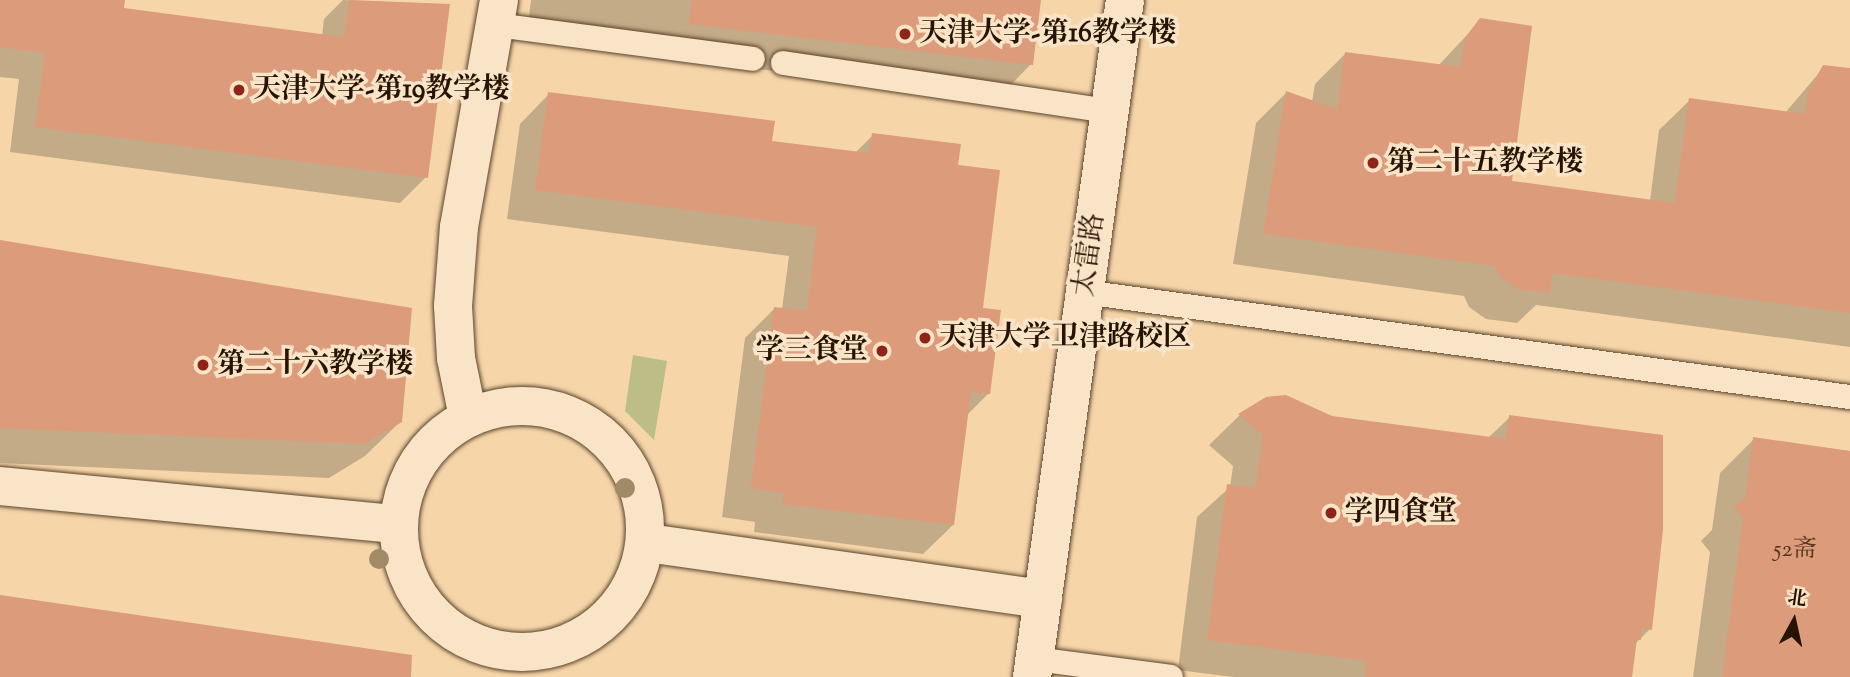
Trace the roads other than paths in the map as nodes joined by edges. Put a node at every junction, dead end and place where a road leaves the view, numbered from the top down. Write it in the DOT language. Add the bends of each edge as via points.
graph roads {
  1 [pos="1125,0"];
  2 [pos="498,13"];
  3 [pos="754,59"];
  4 [pos="783,63"];
  5 [pos="1109,111"];
  6 [pos="1084,292"];
  7 [pos="1850,397"];
  8 [pos="468,417"];
  9 [pos="0,486"];
  10 [pos="397,524"];
  11 [pos="648,543"];
  12 [pos="1043,599"];
  13 [pos="1033,668"];
  14 [pos="1171,677"];
  1 -- 5 [label="street, 太雷路"];
  2 -- 3 [label="lane"];
  2 -- 8 [label="street" via="458,227 453,306 456,358"];
  4 -- 5 [label="lane"];
  5 -- 6 [label="street, 太雷路"];
  6 -- 7 [label="lane"];
  6 -- 12 [label="street, 太雷路"];
  8 -- 10 [label="street" via="432,444 413,471"];
  8 -- 11 [label="street" via="503,407 540,406 575,417 605,437 629,465 642,499"];
  9 -- 10 [label="street"];
  10 -- 11 [label="street" via="402,563 418,598 444,626 478,646 516,653 555,649 591,633 619,607"];
  11 -- 12 [label="street"];
  12 -- 13 [label="street, 太雷路"];
  13 -- 14 [label="lane"];
}
